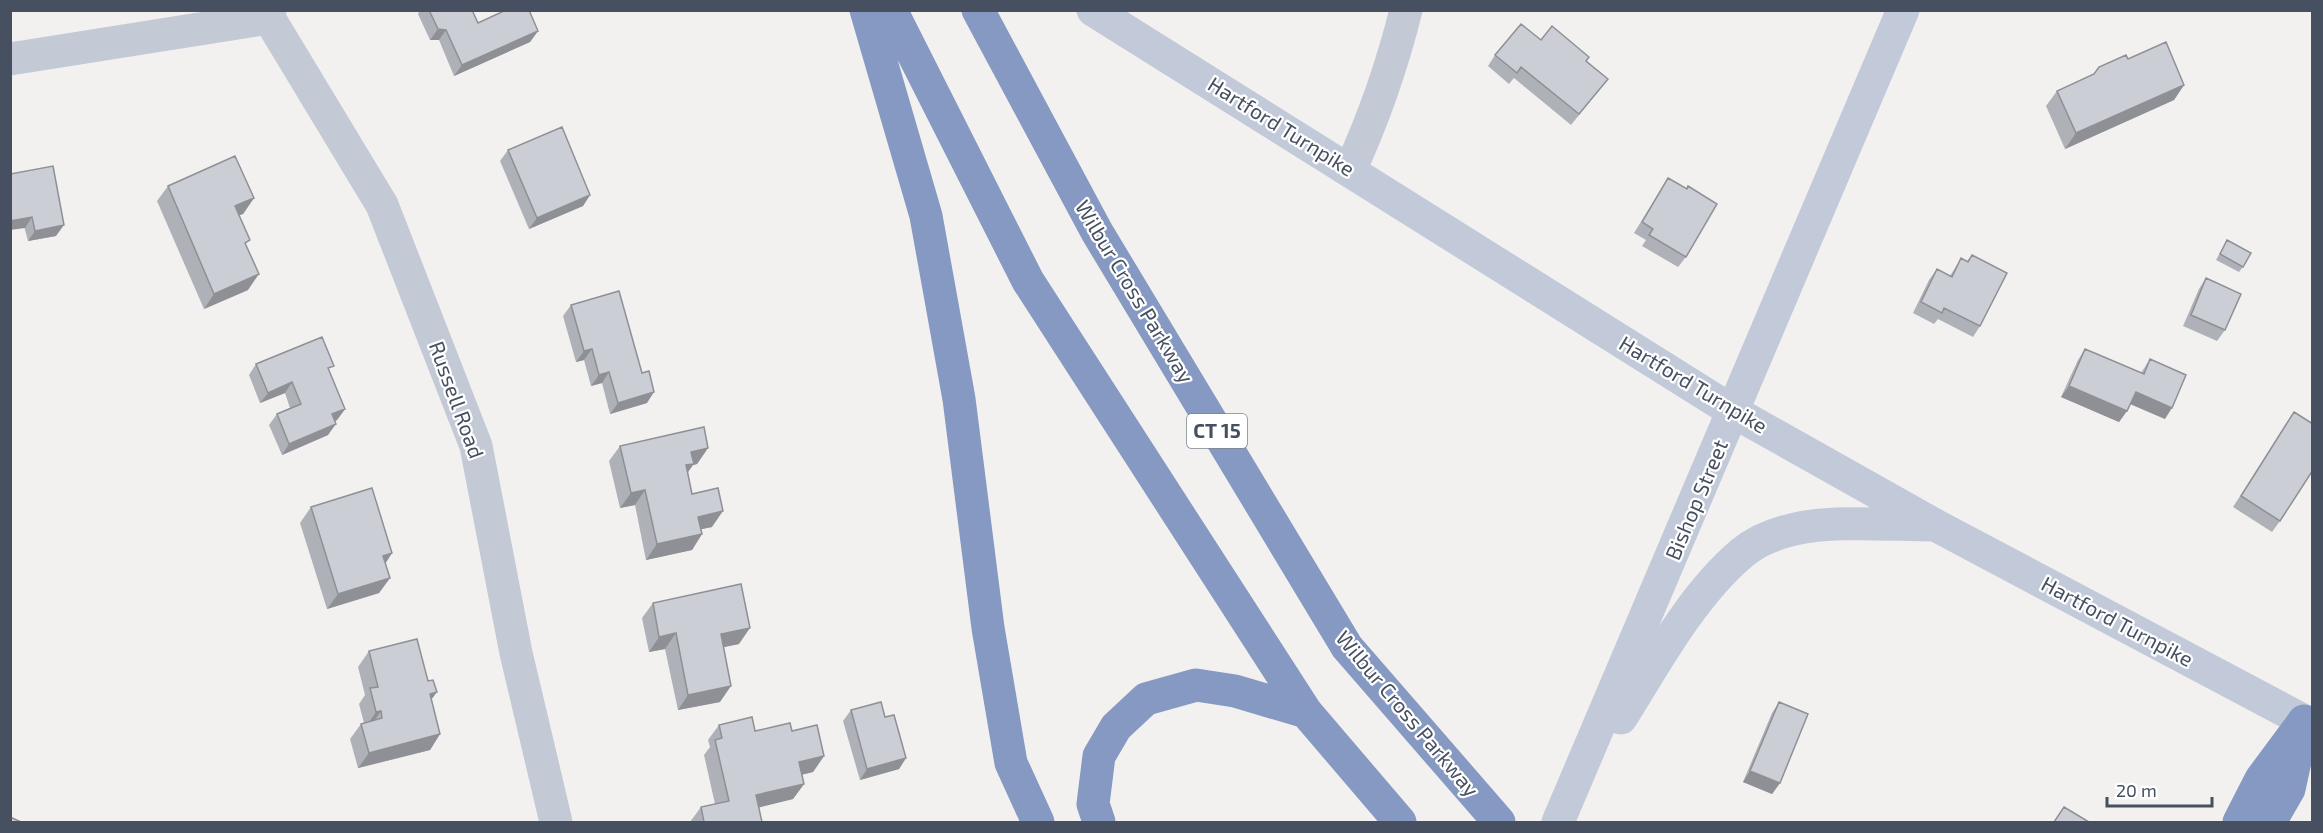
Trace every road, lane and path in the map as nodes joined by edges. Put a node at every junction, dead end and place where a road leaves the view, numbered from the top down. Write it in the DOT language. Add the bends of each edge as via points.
graph roads {
  1 [pos="866,10"];
  2 [pos="891,10"];
  3 [pos="978,10"];
  4 [pos="1406,10"];
  5 [pos="1904,10"];
  6 [pos="269,14"];
  7 [pos="1099,14"];
  8 [pos="10,59"];
  9 [pos="1350,170"];
  10 [pos="1734,412"];
  11 [pos="1935,525"];
  12 [pos="1306,712"];
  13 [pos="2310,717"];
  14 [pos="1563,812"];
  15 [pos="556,822"];
  16 [pos="1038,822"];
  17 [pos="1099,822"];
  18 [pos="1401,822"];
  19 [pos="1499,822"];
  20 [pos="2239,822"];
  21 [pos="2270,822"];
  1 -- 16 [label="highway" via="926,216 959,399 988,628 1011,763"];
  2 -- 12 [label="highway" via="1028,281"];
  3 -- 19 [label="highway, Wilbur Cross Parkway / CT 15" via="1097,232 1347,647"];
  4 -- 9 [label="street" via="1382,95"];
  5 -- 10 [label="main road, Bishop Street"];
  6 -- 8 [label="street"];
  6 -- 15 [label="street, Russell Road" via="382,205 476,446 516,653"];
  7 -- 9 [label="main road, Hartford Turnpike"];
  9 -- 10 [label="main road, Hartford Turnpike"];
  10 -- 11 [label="main road, Hartford Turnpike"];
  10 -- 14 [label="main road, Bishop Street"];
  11 -- 13 [label="main road, Hartford Turnpike"];
  11 -- 14 [label="main road" via="1797,528 1743,552 1681,623"];
  12 -- 17 [label="highway" via="1235,691 1197,685 1146,699 1116,728 1100,756 1093,804"];
  12 -- 18 [label="highway"];
  13 -- 20 [label="highway" via="2261,779"];
  13 -- 21 [label="highway" via="2289,789"];
}
